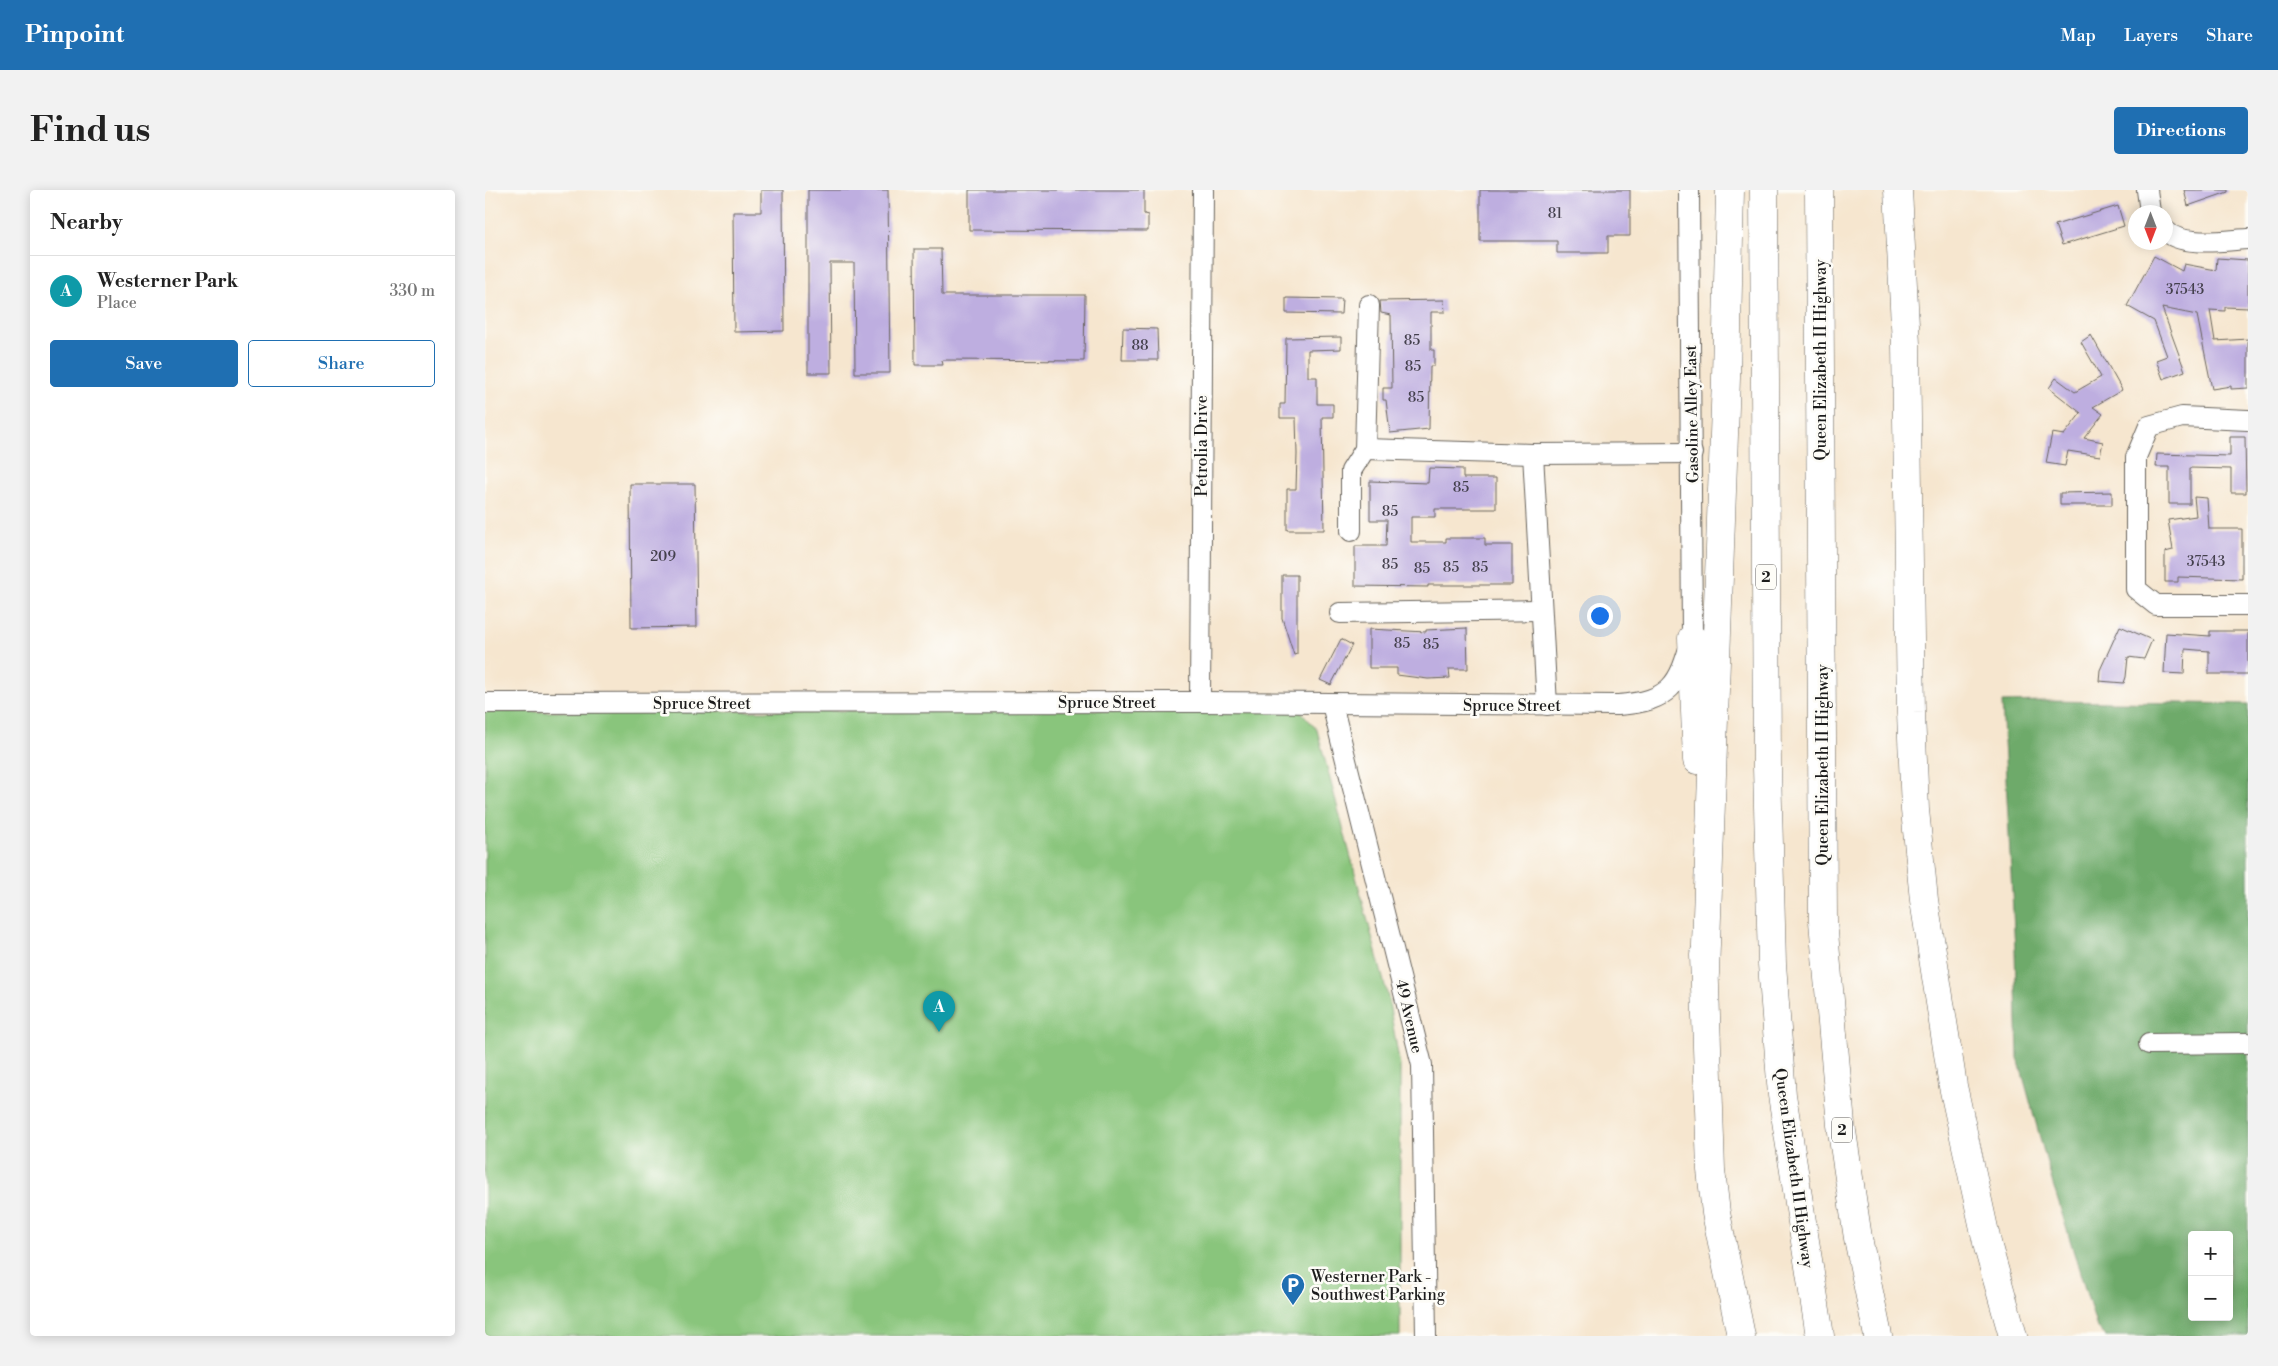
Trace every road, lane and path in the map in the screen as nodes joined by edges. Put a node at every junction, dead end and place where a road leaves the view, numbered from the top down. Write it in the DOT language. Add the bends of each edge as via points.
graph roads {
  1 [pos="1203,190"];
  2 [pos="1689,190"];
  3 [pos="1730,190"];
  4 [pos="1764,190"];
  5 [pos="1819,190"];
  6 [pos="1898,190"];
  7 [pos="2147,190"];
  8 [pos="2149,205"];
  9 [pos="2173,237"];
  10 [pos="2248,239"];
  11 [pos="1369,305"];
  12 [pos="2248,420"];
  13 [pos="1365,449"];
  14 [pos="1692,453"];
  15 [pos="1533,454"];
  16 [pos="1351,531"];
  17 [pos="2248,605"];
  18 [pos="1541,610"];
  19 [pos="1340,613"];
  20 [pos="1692,638"];
  21 [pos="1200,702"];
  22 [pos="485,703"];
  23 [pos="1332,704"];
  24 [pos="1547,705"];
  25 [pos="1705,973"];
  26 [pos="2248,1043"];
  27 [pos="2149,1044"];
  28 [pos="2013,1334"];
  29 [pos="1426,1336"];
  30 [pos="1741,1336"];
  31 [pos="1820,1336"];
  32 [pos="1878,1336"];
  1 -- 21 [label="street, Petrolia Drive"];
  2 -- 14 [label="street, Gasoline Alley East"];
  3 -- 25 [label="highway" via="1726,398"];
  4 -- 31 [label="highway, Queen Elizabeth II Highway / 2" via="1767,757 1772,964 1782,1095"];
  5 -- 32 [label="highway, Queen Elizabeth II Highway / 2" via="1823,921 1841,1126 1858,1238"];
  6 -- 28 [label="highway" via="1906,344 1911,713 1924,900 1953,1086 1988,1247"];
  7 -- 8 [label="street"];
  9 -- 10 [label="street" via="2199,242"];
  11 -- 13 [label="street"];
  12 -- 17 [label="street" via="2182,417 2149,426 2136,457 2136,589 2155,604"];
  13 -- 15 [label="street"];
  13 -- 16 [label="street" via="1351,471"];
  14 -- 15 [label="street"];
  14 -- 20 [label="street, Gasoline Alley East"];
  15 -- 18 [label="street"];
  18 -- 19 [label="street"];
  18 -- 24 [label="street"];
  20 -- 24 [label="street, Spruce Street" via="1680,676 1673,686 1650,699 1618,705"];
  20 -- 25 [label="highway"];
  21 -- 22 [label="street, Spruce Street"];
  21 -- 23 [label="street, Spruce Street"];
  23 -- 24 [label="street, Spruce Street"];
  23 -- 29 [label="street, 49 Avenue" via="1421,1065"];
  25 -- 30 [label="highway" via="1711,1170 1716,1212"];
  26 -- 27 [label="street"];
}
